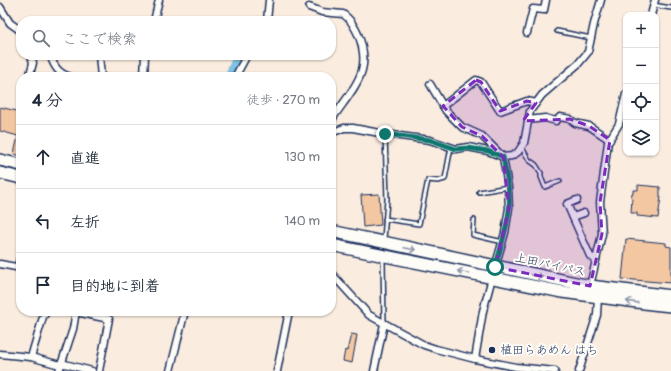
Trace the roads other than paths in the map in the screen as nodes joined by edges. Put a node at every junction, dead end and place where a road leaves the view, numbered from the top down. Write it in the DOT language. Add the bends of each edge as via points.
graph roads {
  1 [pos="159,0"];
  2 [pos="269,0"];
  3 [pos="546,0"];
  4 [pos="601,0"];
  5 [pos="654,2"];
  6 [pos="0,7"];
  7 [pos="309,7"];
  8 [pos="671,8"];
  9 [pos="652,12"];
  10 [pos="155,16"];
  11 [pos="267,16"];
  12 [pos="16,27"];
  13 [pos="557,31"];
  14 [pos="527,34"];
  15 [pos="591,38"];
  16 [pos="32,60"];
  17 [pos="52,60"];
  18 [pos="99,60"];
  19 [pos="146,60"];
  20 [pos="244,60"];
  21 [pos="31,72"];
  22 [pos="60,72"];
  23 [pos="101,72"];
  24 [pos="144,72"];
  25 [pos="238,72"];
  26 [pos="430,84"];
  27 [pos="536,102"];
  28 [pos="443,106"];
  29 [pos="623,107"];
  30 [pos="336,114"];
  31 [pos="528,120"];
  32 [pos="336,131"];
  33 [pos="385,134"];
  34 [pos="610,140"];
  35 [pos="521,146"];
  36 [pos="451,147"];
  37 [pos="503,157"];
  38 [pos="0,160"];
  39 [pos="16,164"];
  40 [pos="0,174"];
  41 [pos="16,177"];
  42 [pos="560,181"];
  43 [pos="508,187"];
  44 [pos="479,192"];
  45 [pos="577,200"];
  46 [pos="584,213"];
  47 [pos="385,218"];
  48 [pos="572,218"];
  49 [pos="474,220"];
  50 [pos="336,232"];
  51 [pos="384,239"];
  52 [pos="503,242"];
  53 [pos="336,246"];
  54 [pos="596,260"];
  55 [pos="383,261"];
  56 [pos="0,264"];
  57 [pos="16,267"];
  58 [pos="495,267"];
  59 [pos="492,278"];
  60 [pos="336,279"];
  61 [pos="590,286"];
  62 [pos="671,296"];
  63 [pos="598,297"];
  64 [pos="671,306"];
  65 [pos="44,316"];
  66 [pos="75,316"];
  67 [pos="100,316"];
  68 [pos="184,316"];
  69 [pos="288,316"];
  70 [pos="384,324"];
  71 [pos="0,354"];
  72 [pos="31,357"];
  73 [pos="475,359"];
  74 [pos="60,367"];
  75 [pos="516,369"];
  76 [pos="532,370"];
  77 [pos="92,371"];
  78 [pos="99,371"];
  79 [pos="170,371"];
  80 [pos="277,371"];
  81 [pos="374,371"];
  82 [pos="555,371"];
  83 [pos="579,371"];
  1 -- 10 [label="street"];
  2 -- 11 [label="street"];
  3 -- 14 [label="street" via="544,10 533,9"];
  4 -- 15 [label="street"];
  5 -- 8 [label="lane"];
  5 -- 9 [label="street"];
  6 -- 12 [label="street" via="10,23"];
  7 -- 30 [label="street" via="322,12 343,14 353,24 363,53 363,70"];
  13 -- 15 [label="lane"];
  15 -- 27 [label="street" via="588,52 578,64"];
  16 -- 21 [label="street"];
  17 -- 22 [label="street"];
  18 -- 23 [label="street"];
  19 -- 24 [label="street"];
  20 -- 25 [label="street"];
  26 -- 28 [label="street"];
  27 -- 28 [label="street" via="527,101 500,111 482,82 476,80"];
  27 -- 31 [label="street"];
  28 -- 37 [label="street" via="462,127 482,136"];
  29 -- 34 [label="street" via="619,124"];
  31 -- 34 [label="street" via="570,119 575,123 589,126"];
  31 -- 35 [label="street" via="524,143"];
  32 -- 33 [label="street" via="353,128"];
  33 -- 36 [label="street" via="430,140"];
  33 -- 47 [label="lane"];
  34 -- 54 [label="street" via="600,202 602,234"];
  35 -- 37 [label="street" via="512,156"];
  35 -- 42 [label="lane" via="541,173 545,187"];
  36 -- 37 [label="street" via="488,151"];
  36 -- 47 [label="lane" via="445,179 428,180 419,224"];
  37 -- 43 [label="street"];
  38 -- 39 [label="highway"];
  40 -- 41 [label="highway"];
  43 -- 44 [label="lane"];
  43 -- 52 [label="street" via="509,208"];
  45 -- 48 [label="street" via="567,204"];
  46 -- 48 [label="street"];
  47 -- 51 [label="lane"];
  48 -- 54 [label="street" via="590,256"];
  49 -- 52 [label="lane" via="473,234"];
  50 -- 58 [label="highway, 上田バイパス, one-way"];
  52 -- 58 [label="street"];
  59 -- 53 [label="highway, 上田バイパス, one-way"];
  54 -- 61 [label="street"];
  55 -- 70 [label="lane"];
  56 -- 57 [label="street"];
  58 -- 61 [label="highway, 上田バイパス, one-way"];
  59 -- 63 [label="highway, 上田バイパス"];
  59 -- 73 [label="street" via="483,311"];
  60 -- 70 [label="street" via="369,315"];
  61 -- 62 [label="highway, 上田バイパス"];
  64 -- 63 [label="highway, 上田バイパス, one-way"];
  63 -- 83 [label="street" via="597,315"];
  65 -- 72 [label="street"];
  66 -- 74 [label="street"];
  67 -- 78 [label="street" via="109,318"];
  68 -- 79 [label="street"];
  69 -- 80 [label="street"];
  70 -- 73 [label="street" via="430,347"];
  70 -- 81 [label="street"];
  71 -- 72 [label="street"];
  72 -- 74 [label="street"];
  73 -- 75 [label="street"];
  74 -- 77 [label="street"];
  75 -- 76 [label="street"];
  76 -- 82 [label="street"];
}
